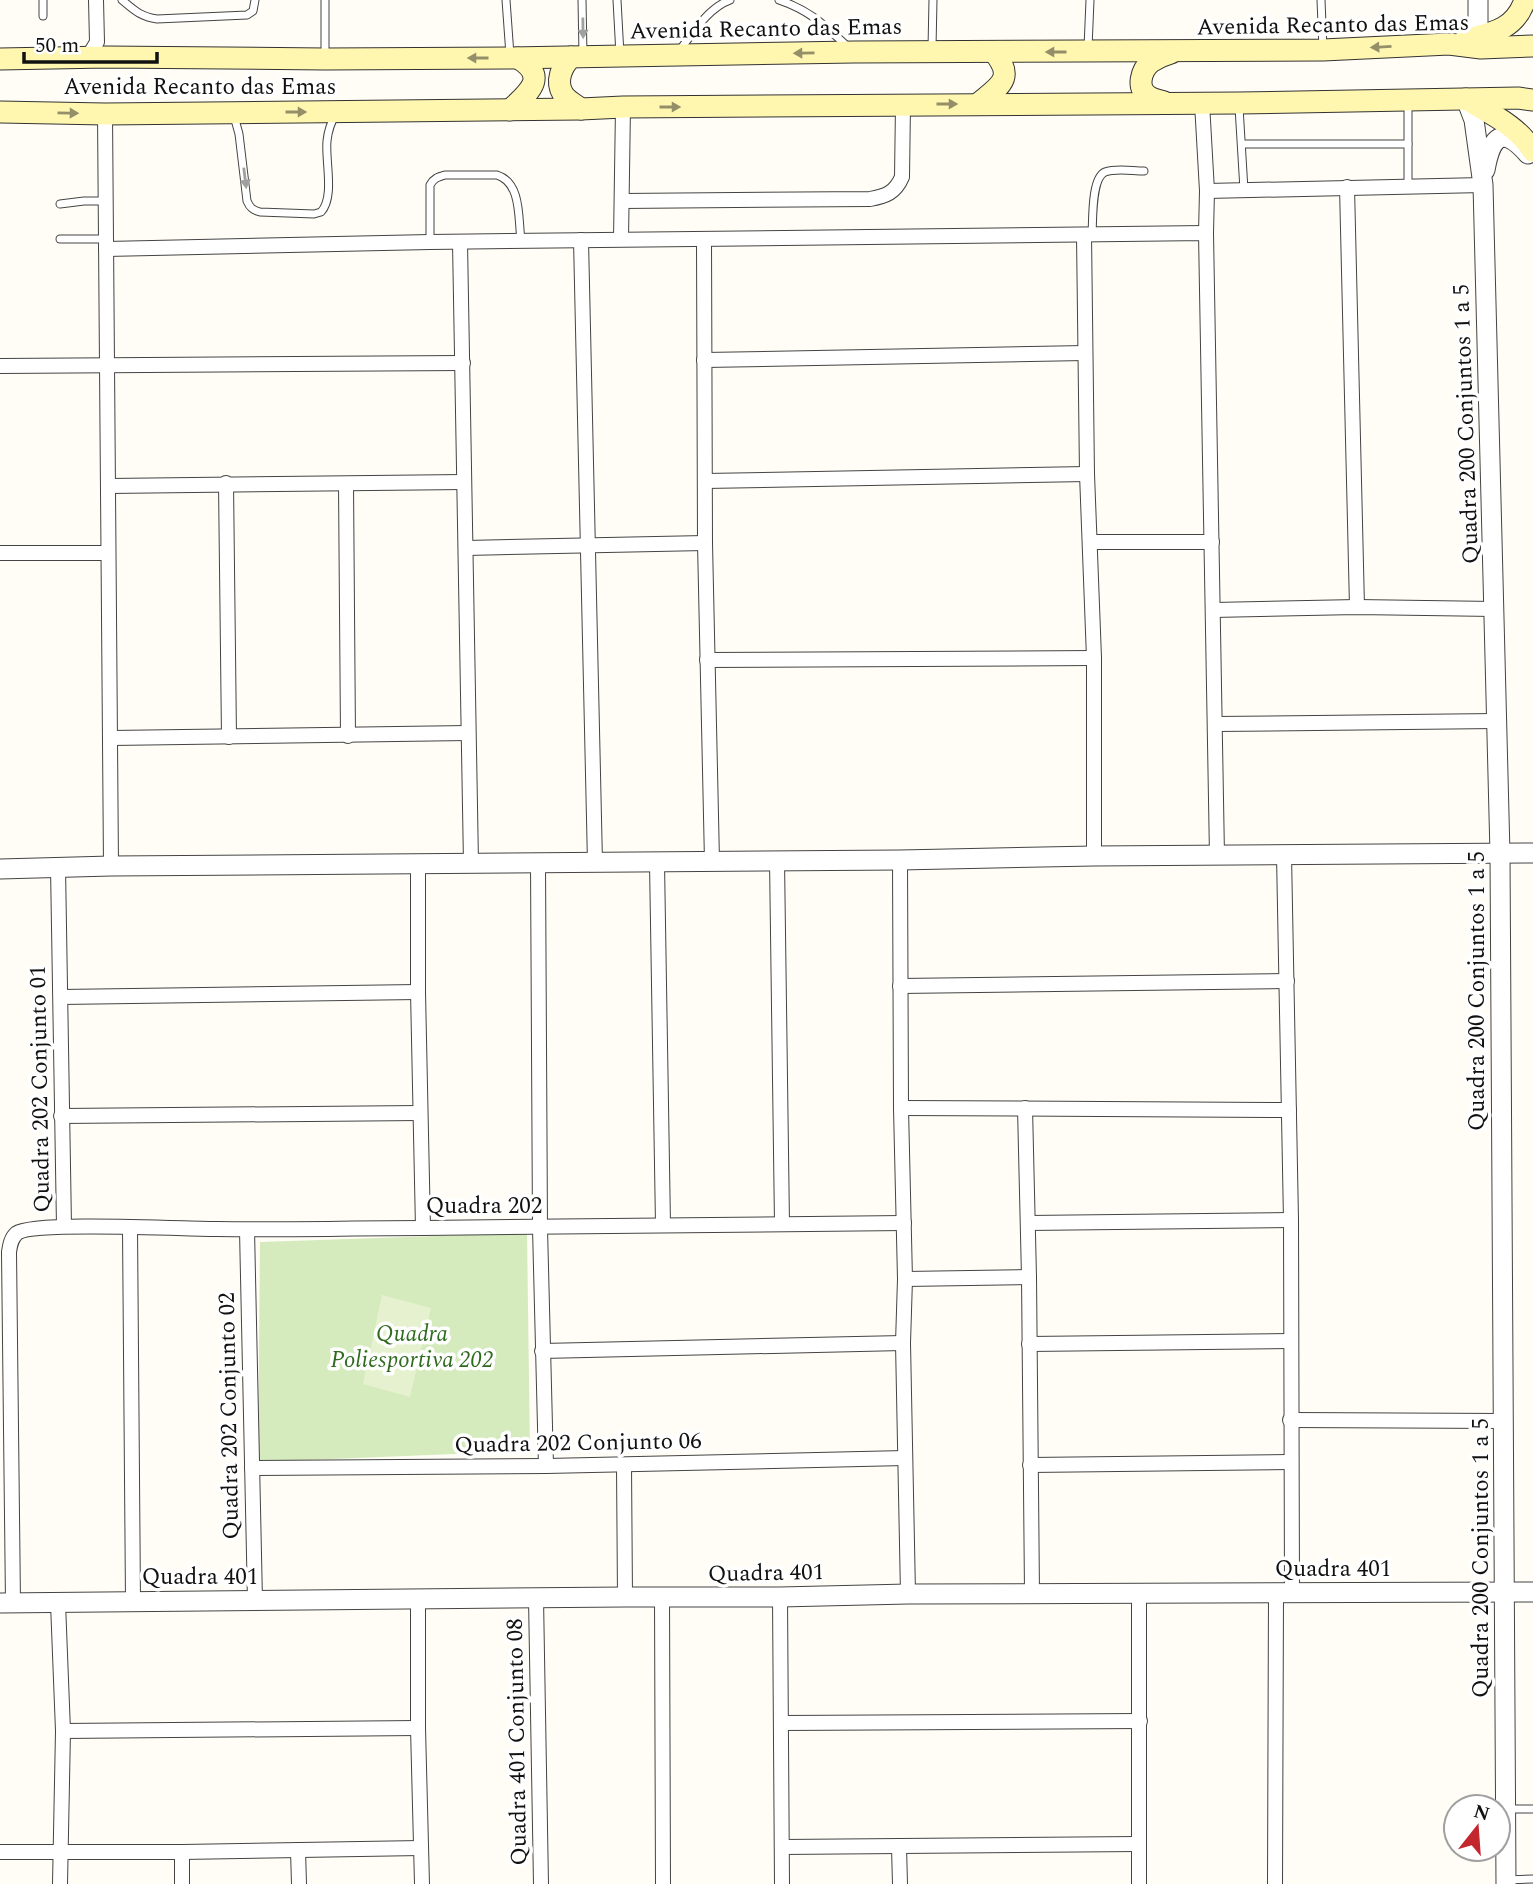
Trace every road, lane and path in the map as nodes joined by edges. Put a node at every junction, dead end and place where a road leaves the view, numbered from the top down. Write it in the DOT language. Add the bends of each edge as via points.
graph roads {
  1 [pos="43,0"];
  2 [pos="96,0"];
  3 [pos="122,0"];
  4 [pos="255,0"];
  5 [pos="325,0"];
  6 [pos="506,0"];
  7 [pos="582,0"];
  8 [pos="617,0"];
  9 [pos="730,0"];
  10 [pos="779,0"];
  11 [pos="933,0"];
  12 [pos="1090,0"];
  13 [pos="1321,0"];
  14 [pos="1478,0"];
  15 [pos="1525,0"];
  16 [pos="43,16"];
  17 [pos="1478,37"];
  18 [pos="1449,44"];
  19 [pos="1533,46"];
  20 [pos="1323,50"];
  21 [pos="97,52"];
  22 [pos="854,52"];
  23 [pos="932,52"];
  24 [pos="994,52"];
  25 [pos="1087,52"];
  26 [pos="1173,52"];
  27 [pos="676,55"];
  28 [pos="620,56"];
  29 [pos="577,57"];
  30 [pos="514,58"];
  31 [pos="0,59"];
  32 [pos="325,59"];
  33 [pos="1408,99"];
  34 [pos="1466,99"];
  35 [pos="1533,100"];
  36 [pos="1166,102"];
  37 [pos="1202,103"];
  38 [pos="1238,103"];
  39 [pos="978,104"];
  40 [pos="904,105"];
  41 [pos="622,107"];
  42 [pos="581,109"];
  43 [pos="510,110"];
  44 [pos="232,111"];
  45 [pos="0,112"];
  46 [pos="336,112"];
  47 [pos="105,114"];
  48 [pos="1241,144"];
  49 [pos="1408,144"];
  50 [pos="1533,151"];
  51 [pos="1533,160"];
  52 [pos="1144,171"];
  53 [pos="1483,185"];
  54 [pos="1408,186"];
  55 [pos="1347,187"];
  56 [pos="1244,190"];
  57 [pos="1207,191"];
  58 [pos="105,201"];
  59 [pos="622,201"];
  60 [pos="60,204"];
  61 [pos="1206,233"];
  62 [pos="1088,235"];
  63 [pos="60,239"];
  64 [pos="621,239"];
  65 [pos="704,239"];
  66 [pos="582,240"];
  67 [pos="521,241"];
  68 [pos="430,242"];
  69 [pos="460,242"];
  70 [pos="106,244"];
  71 [pos="1085,353"];
  72 [pos="704,360"];
  73 [pos="463,363"];
  74 [pos="0,366"];
  75 [pos="107,366"];
  76 [pos="1087,474"];
  77 [pos="705,481"];
  78 [pos="464,482"];
  79 [pos="226,483"];
  80 [pos="346,484"];
  81 [pos="108,486"];
  82 [pos="1090,542"];
  83 [pos="1212,542"];
  84 [pos="705,543"];
  85 [pos="589,544"];
  86 [pos="466,548"];
  87 [pos="108,553"];
  88 [pos="0,554"];
  89 [pos="1357,607"];
  90 [pos="1494,609"];
  91 [pos="1213,610"];
  92 [pos="1094,658"];
  93 [pos="707,660"];
  94 [pos="1496,721"];
  95 [pos="1215,724"];
  96 [pos="468,733"];
  97 [pos="348,736"];
  98 [pos="229,737"];
  99 [pos="111,738"];
  100 [pos="1533,853"];
  101 [pos="1500,854"];
  102 [pos="1284,855"];
  103 [pos="1094,856"];
  104 [pos="1217,856"];
  105 [pos="777,860"];
  106 [pos="901,860"];
  107 [pos="712,861"];
  108 [pos="471,863"];
  109 [pos="595,863"];
  110 [pos="657,863"];
  111 [pos="418,864"];
  112 [pos="538,864"];
  113 [pos="111,866"];
  114 [pos="58,867"];
  115 [pos="0,869"];
  116 [pos="1287,981"];
  117 [pos="900,986"];
  118 [pos="418,992"];
  119 [pos="61,997"];
  120 [pos="901,1108"];
  121 [pos="1025,1108"];
  122 [pos="1289,1110"];
  123 [pos="420,1113"];
  124 [pos="61,1116"];
  125 [pos="1291,1220"];
  126 [pos="904,1223"];
  127 [pos="1028,1223"];
  128 [pos="782,1224"];
  129 [pos="663,1225"];
  130 [pos="64,1226"];
  131 [pos="130,1228"];
  132 [pos="423,1228"];
  133 [pos="540,1228"];
  134 [pos="247,1230"];
  135 [pos="1029,1277"];
  136 [pos="905,1279"];
  137 [pos="1291,1341"];
  138 [pos="903,1343"];
  139 [pos="1029,1344"];
  140 [pos="542,1351"];
  141 [pos="1290,1420"];
  142 [pos="1503,1421"];
  143 [pos="905,1458"];
  144 [pos="1290,1462"];
  145 [pos="624,1465"];
  146 [pos="1030,1465"];
  147 [pos="546,1466"];
  148 [pos="252,1468"];
  149 [pos="1504,1592"];
  150 [pos="1533,1592"];
  151 [pos="1032,1593"];
  152 [pos="1139,1593"];
  153 [pos="1284,1593"];
  154 [pos="908,1594"];
  155 [pos="625,1597"];
  156 [pos="662,1597"];
  157 [pos="780,1597"];
  158 [pos="536,1598"];
  159 [pos="418,1599"];
  160 [pos="133,1601"];
  161 [pos="255,1601"];
  162 [pos="7,1603"];
  163 [pos="58,1603"];
  164 [pos="1140,1721"];
  165 [pos="781,1723"];
  166 [pos="418,1728"];
  167 [pos="63,1731"];
  168 [pos="1506,1793"];
  169 [pos="1512,1809"];
  170 [pos="1533,1809"];
  171 [pos="1138,1844"];
  172 [pos="782,1847"];
  173 [pos="899,1847"];
  174 [pos="421,1848"];
  175 [pos="298,1850"];
  176 [pos="60,1851"];
  177 [pos="0,1852"];
  178 [pos="182,1852"];
  179 [pos="1506,1863"];
  180 [pos="1529,1881"];
  181 [pos="1506,1882"];
  182 [pos="60,1884"];
  183 [pos="183,1884"];
  184 [pos="299,1884"];
  185 [pos="422,1884"];
  186 [pos="541,1884"];
  187 [pos="663,1884"];
  188 [pos="782,1884"];
  189 [pos="900,1884"];
  190 [pos="1139,1884"];
  191 [pos="1275,1884"];
  1 -- 16 [label="lane"];
  2 -- 21 [label="street"];
  3 -- 4 [label="lane" via="144,17 157,19 247,15"];
  5 -- 32 [label="lane"];
  6 -- 30 [label="lane"];
  7 -- 29 [label="lane, one-way"];
  8 -- 28 [label="lane"];
  9 -- 27 [label="lane" via="706,17"];
  10 -- 22 [label="lane" via="815,17"];
  11 -- 23 [label="lane"];
  12 -- 25 [label="lane"];
  13 -- 20 [label="lane"];
  14 -- 17 [label="street"];
  15 -- 17 [label="main road" via="1520,14 1507,25"];
  17 -- 18 [label="main road"];
  18 -- 19 [label="main road, Avenida Recanto das Emas"];
  18 -- 20 [label="main road, Avenida Recanto das Emas, one-way"];
  20 -- 26 [label="main road, Avenida Recanto das Emas"];
  21 -- 31 [label="main road, Avenida Recanto das Emas"];
  21 -- 32 [label="main road, Avenida Recanto das Emas"];
  22 -- 23 [label="main road, Avenida Recanto das Emas"];
  22 -- 27 [label="main road, Avenida Recanto das Emas, one-way"];
  23 -- 24 [label="main road, Avenida Recanto das Emas"];
  25 -- 24 [label="main road, Avenida Recanto das Emas, one-way"];
  24 -- 39 [label="main road" via="1006,69 1005,76"];
  25 -- 26 [label="main road, Avenida Recanto das Emas"];
  26 -- 36 [label="main road" via="1154,60 1142,74 1146,95"];
  27 -- 28 [label="main road, Avenida Recanto das Emas"];
  28 -- 29 [label="main road, Avenida Recanto das Emas"];
  29 -- 30 [label="main road, Avenida Recanto das Emas"];
  29 -- 42 [label="main road" via="563,66 560,77 563,94"];
  30 -- 32 [label="main road, Avenida Recanto das Emas, one-way"];
  30 -- 43 [label="main road" via="530,65 535,78 531,89"];
  33 -- 34 [label="main road, Avenida Recanto das Emas"];
  33 -- 38 [label="main road, Avenida Recanto das Emas"];
  33 -- 49 [label="lane"];
  34 -- 35 [label="main road, Avenida Recanto das Emas"];
  34 -- 50 [label="main road" via="1506,122"];
  34 -- 53 [label="street, Quadra 200 Conjuntos 1 a 5" via="1474,120"];
  36 -- 37 [label="main road, Avenida Recanto das Emas"];
  36 -- 39 [label="main road, Avenida Recanto das Emas"];
  37 -- 38 [label="main road, Avenida Recanto das Emas"];
  37 -- 57 [label="street"];
  38 -- 48 [label="lane"];
  40 -- 39 [label="main road, Avenida Recanto das Emas, one-way"];
  41 -- 40 [label="main road, Avenida Recanto das Emas, one-way"];
  40 -- 59 [label="street" via="902,177 899,186 885,197"];
  41 -- 42 [label="main road, Avenida Recanto das Emas"];
  41 -- 59 [label="street"];
  42 -- 43 [label="main road, Avenida Recanto das Emas"];
  43 -- 46 [label="main road, Avenida Recanto das Emas"];
  44 -- 46 [label="main road, Avenida Recanto das Emas, one-way"];
  44 -- 46 [label="lane, one-way" via="250,207 260,212 314,214 321,212 327,201 327,136"];
  44 -- 47 [label="main road, Avenida Recanto das Emas"];
  45 -- 47 [label="main road, Avenida Recanto das Emas, one-way"];
  47 -- 58 [label="street"];
  48 -- 49 [label="lane"];
  48 -- 56 [label="lane"];
  49 -- 54 [label="lane"];
  51 -- 53 [label="street" via="1515,141 1497,139 1490,149"];
  52 -- 62 [label="lane" via="1099,176"];
  53 -- 54 [label="street"];
  53 -- 90 [label="street, Quadra 200 Conjuntos 1 a 5"];
  54 -- 55 [label="street"];
  55 -- 56 [label="street"];
  55 -- 89 [label="street"];
  56 -- 57 [label="street"];
  57 -- 61 [label="street"];
  58 -- 60 [label="lane"];
  58 -- 70 [label="street"];
  59 -- 64 [label="street"];
  61 -- 62 [label="street"];
  61 -- 83 [label="street"];
  62 -- 65 [label="street"];
  62 -- 71 [label="street"];
  63 -- 70 [label="lane"];
  64 -- 65 [label="street"];
  64 -- 66 [label="street"];
  65 -- 72 [label="street"];
  66 -- 67 [label="street"];
  66 -- 85 [label="street"];
  67 -- 68 [label="lane" via="514,190 497,175 444,176 430,185"];
  67 -- 69 [label="street"];
  68 -- 69 [label="street"];
  68 -- 70 [label="street"];
  69 -- 73 [label="street"];
  70 -- 75 [label="street"];
  71 -- 72 [label="street"];
  71 -- 76 [label="street"];
  72 -- 77 [label="street"];
  73 -- 75 [label="street"];
  73 -- 78 [label="street"];
  74 -- 75 [label="street"];
  75 -- 81 [label="street"];
  76 -- 77 [label="street"];
  76 -- 82 [label="street"];
  77 -- 84 [label="street"];
  78 -- 80 [label="street"];
  78 -- 86 [label="street"];
  79 -- 80 [label="street"];
  79 -- 81 [label="street"];
  79 -- 98 [label="street"];
  80 -- 97 [label="street"];
  81 -- 87 [label="street"];
  82 -- 83 [label="street"];
  82 -- 92 [label="street"];
  83 -- 91 [label="street"];
  84 -- 85 [label="street"];
  84 -- 93 [label="street"];
  85 -- 86 [label="street"];
  85 -- 109 [label="street"];
  86 -- 96 [label="street"];
  87 -- 88 [label="street"];
  87 -- 99 [label="street"];
  89 -- 90 [label="street"];
  89 -- 91 [label="street"];
  90 -- 94 [label="street, Quadra 200 Conjuntos 1 a 5"];
  91 -- 95 [label="street"];
  92 -- 93 [label="street"];
  92 -- 103 [label="street"];
  93 -- 107 [label="street"];
  94 -- 95 [label="street"];
  94 -- 101 [label="street, Quadra 200 Conjuntos 1 a 5"];
  95 -- 104 [label="street"];
  96 -- 97 [label="street"];
  96 -- 108 [label="street"];
  97 -- 98 [label="street"];
  98 -- 99 [label="street"];
  99 -- 113 [label="street"];
  100 -- 101 [label="street"];
  101 -- 102 [label="street"];
  101 -- 142 [label="street, Quadra 200 Conjuntos 1 a 5"];
  102 -- 104 [label="street"];
  102 -- 116 [label="street"];
  103 -- 104 [label="street"];
  103 -- 106 [label="street"];
  105 -- 106 [label="street"];
  105 -- 107 [label="street"];
  105 -- 128 [label="street"];
  106 -- 117 [label="street"];
  107 -- 110 [label="street"];
  108 -- 111 [label="street"];
  108 -- 112 [label="street"];
  109 -- 110 [label="street"];
  109 -- 112 [label="street"];
  110 -- 129 [label="street"];
  111 -- 113 [label="street"];
  111 -- 118 [label="street"];
  112 -- 133 [label="street"];
  113 -- 114 [label="street"];
  114 -- 115 [label="street"];
  114 -- 119 [label="street, Quadra 202 Conjunto 01"];
  116 -- 117 [label="street"];
  116 -- 122 [label="street"];
  117 -- 120 [label="street"];
  118 -- 119 [label="street"];
  118 -- 123 [label="street"];
  119 -- 124 [label="street, Quadra 202 Conjunto 01"];
  120 -- 121 [label="street"];
  120 -- 126 [label="street"];
  121 -- 122 [label="street"];
  121 -- 127 [label="street"];
  122 -- 125 [label="street"];
  123 -- 124 [label="street"];
  123 -- 132 [label="street"];
  124 -- 130 [label="street, Quadra 202 Conjunto 01"];
  125 -- 127 [label="street"];
  125 -- 137 [label="street"];
  126 -- 128 [label="street, Quadra 202"];
  126 -- 136 [label="street"];
  127 -- 135 [label="street"];
  128 -- 129 [label="street, Quadra 202"];
  129 -- 133 [label="street, Quadra 202"];
  130 -- 131 [label="street, Quadra 202"];
  130 -- 162 [label="street, Quadra 202 Conjunto 01" via="24,1229 10,1242"];
  131 -- 134 [label="street, Quadra 202"];
  131 -- 160 [label="street"];
  132 -- 133 [label="street, Quadra 202"];
  132 -- 134 [label="street, Quadra 202"];
  133 -- 140 [label="street"];
  134 -- 148 [label="street, Quadra 202 Conjunto 02"];
  135 -- 136 [label="street"];
  135 -- 139 [label="street"];
  136 -- 138 [label="street"];
  137 -- 139 [label="street"];
  137 -- 141 [label="street"];
  138 -- 140 [label="street"];
  138 -- 143 [label="street"];
  139 -- 146 [label="street"];
  140 -- 147 [label="street"];
  141 -- 142 [label="street"];
  141 -- 144 [label="street"];
  142 -- 149 [label="street, Quadra 200 Conjuntos 1 a 5"];
  143 -- 145 [label="street, Quadra 202 Conjunto 06"];
  143 -- 154 [label="street"];
  144 -- 146 [label="street"];
  144 -- 153 [label="street"];
  145 -- 147 [label="street, Quadra 202 Conjunto 06"];
  145 -- 155 [label="street"];
  146 -- 151 [label="street"];
  147 -- 148 [label="street, Quadra 202 Conjunto 06"];
  148 -- 161 [label="street, Quadra 202 Conjunto 02"];
  149 -- 150 [label="street, Quadra 401"];
  149 -- 153 [label="street, Quadra 401"];
  149 -- 168 [label="street, Quadra 200 Conjuntos 1 a 5"];
  151 -- 152 [label="street, Quadra 401"];
  151 -- 154 [label="street, Quadra 401"];
  152 -- 153 [label="street, Quadra 401"];
  152 -- 164 [label="street"];
  153 -- 191 [label="street"];
  154 -- 157 [label="street, Quadra 401"];
  155 -- 156 [label="street, Quadra 401"];
  155 -- 158 [label="street, Quadra 401"];
  156 -- 157 [label="street, Quadra 401"];
  156 -- 187 [label="street"];
  157 -- 165 [label="street"];
  158 -- 159 [label="street, Quadra 401"];
  158 -- 186 [label="street, Quadra 401 Conjunto 08"];
  159 -- 161 [label="street, Quadra 401"];
  159 -- 166 [label="street"];
  160 -- 161 [label="street, Quadra 401"];
  160 -- 163 [label="street, Quadra 401"];
  162 -- 163 [label="street, Quadra 401"];
  163 -- 167 [label="street"];
  164 -- 165 [label="street"];
  164 -- 171 [label="street"];
  165 -- 172 [label="street"];
  166 -- 167 [label="street"];
  166 -- 174 [label="street"];
  167 -- 176 [label="street"];
  169 -- 170 [label="lane"];
  171 -- 173 [label="street"];
  171 -- 190 [label="street"];
  172 -- 173 [label="street"];
  172 -- 188 [label="street"];
  173 -- 189 [label="street"];
  174 -- 175 [label="street"];
  174 -- 185 [label="street"];
  175 -- 178 [label="street"];
  175 -- 184 [label="street"];
  176 -- 177 [label="street"];
  176 -- 178 [label="street"];
  176 -- 182 [label="street"];
  178 -- 183 [label="street"];
  179 -- 181 [label="street, Quadra 200 Conjuntos 1 a 5"];
  180 -- 181 [label="lane"];
}
